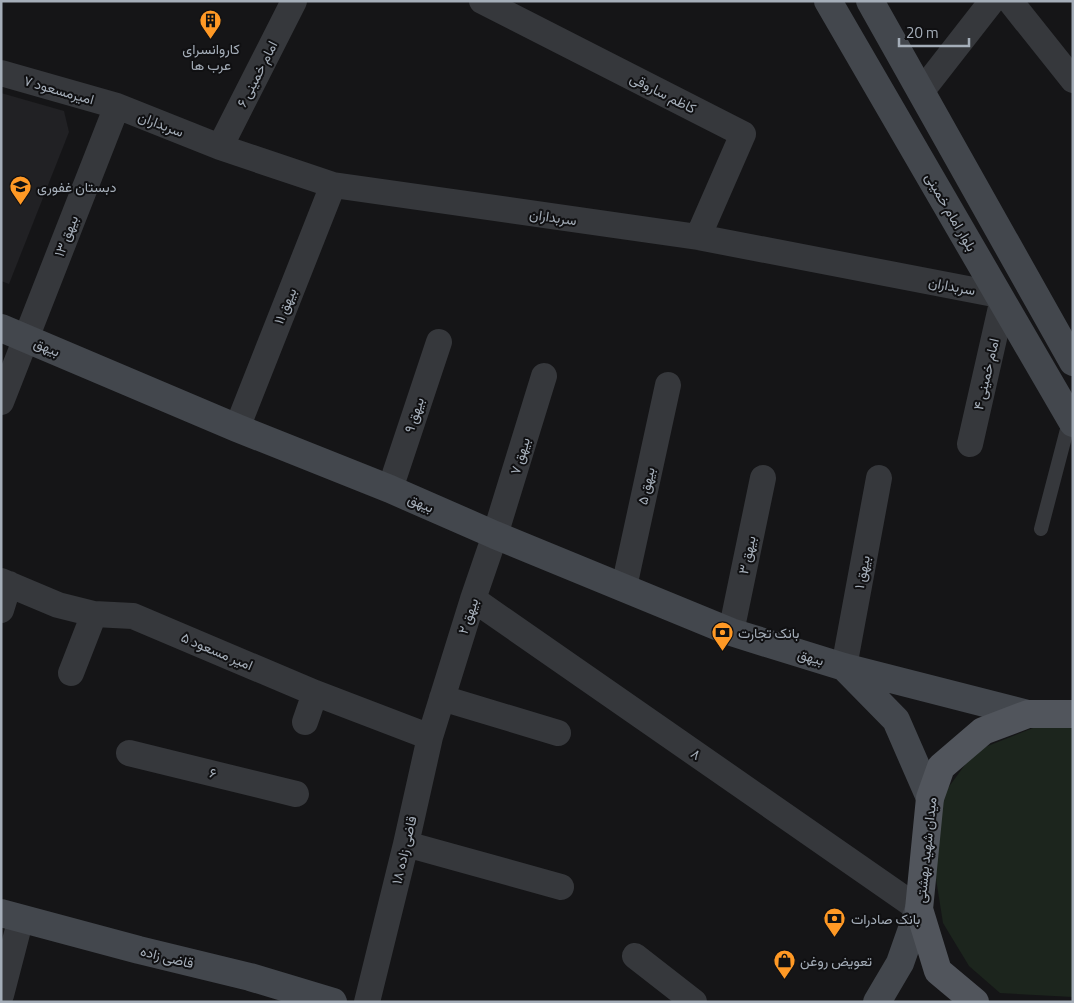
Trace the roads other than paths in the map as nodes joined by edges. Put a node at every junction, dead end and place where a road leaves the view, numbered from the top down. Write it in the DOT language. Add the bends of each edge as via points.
graph roads {
  1 [pos="294,1"];
  2 [pos="482,1"];
  3 [pos="828,1"];
  4 [pos="870,1"];
  5 [pos="992,1"];
  6 [pos="1010,1"];
  7 [pos="1,73"];
  8 [pos="1073,80"];
  9 [pos="921,92"];
  10 [pos="117,106"];
  11 [pos="220,147"];
  12 [pos="333,185"];
  13 [pos="698,237"];
  14 [pos="1000,299"];
  15 [pos="1,328"];
  16 [pos="1063,331"];
  17 [pos="26,339"];
  18 [pos="438,342"];
  19 [pos="1073,362"];
  20 [pos="544,376"];
  21 [pos="668,385"];
  22 [pos="1,402"];
  23 [pos="1071,421"];
  24 [pos="237,428"];
  25 [pos="970,444"];
  26 [pos="763,478"];
  27 [pos="879,478"];
  28 [pos="390,489"];
  29 [pos="1041,529"];
  30 [pos="495,535"];
  31 [pos="5,582"];
  32 [pos="624,587"];
  33 [pos="473,599"];
  34 [pos="1,610"];
  35 [pos="94,614"];
  36 [pos="731,632"];
  37 [pos="844,667"];
  38 [pos="71,673"];
  39 [pos="315,693"];
  40 [pos="442,698"];
  41 [pos="1028,714"];
  42 [pos="1073,714"];
  43 [pos="306,722"];
  44 [pos="558,733"];
  45 [pos="430,737"];
  46 [pos="129,753"];
  47 [pos="296,794"];
  48 [pos="930,798"];
  49 [pos="406,844"];
  50 [pos="561,887"];
  51 [pos="919,909"];
  52 [pos="11,915"];
  53 [pos="635,956"];
  54 [pos="1,995"];
  55 [pos="333,1002"];
  56 [pos="367,1002"];
  57 [pos="694,1002"];
  58 [pos="877,1002"];
  59 [pos="975,1002"];
  1 -- 11 [label="street, امام خمینی ۶"];
  2 -- 13 [label="street, کاظم ساروقی" via="743,134"];
  3 -- 14 [label="main road, بلوار امام خمینی"];
  4 -- 9 [label="main road"];
  5 -- 9 [label="street"];
  6 -- 8 [label="street"];
  7 -- 10 [label="street, امیرمسعود ۷"];
  9 -- 16 [label="main road"];
  10 -- 11 [label="street, سربداران"];
  10 -- 17 [label="street, بیهق ۱۳"];
  11 -- 12 [label="street, سربداران"];
  12 -- 13 [label="street, سربداران"];
  12 -- 24 [label="street, بیهق ۱۱"];
  13 -- 14 [label="street, سربداران"];
  14 -- 23 [label="main road, بلوار امام خمینی"];
  14 -- 25 [label="street, امام خمینی ۴"];
  15 -- 17 [label="main road, بیهق"];
  16 -- 19 [label="main road"];
  17 -- 22 [label="street, بیهق ۱۳"];
  17 -- 24 [label="main road, بیهق"];
  18 -- 28 [label="street, بیهق ۹"];
  20 -- 30 [label="street, بیهق ۷"];
  21 -- 32 [label="street, بیهق ۵"];
  23 -- 29 [label="lane"];
  24 -- 28 [label="main road, بیهق"];
  26 -- 36 [label="street, بیهق ۳"];
  27 -- 37 [label="street, بیهق ۱"];
  28 -- 30 [label="main road, بیهق"];
  30 -- 32 [label="main road, بیهق"];
  30 -- 33 [label="street, بیهق ۲"];
  31 -- 34 [label="street"];
  31 -- 35 [label="street, امیر مسعود ۵" via="58,605"];
  32 -- 36 [label="main road, بیهق"];
  33 -- 40 [label="street, بیهق ۲"];
  33 -- 51 [label="street, ۸"];
  35 -- 38 [label="street"];
  35 -- 39 [label="street, امیر مسعود ۵" via="133,616"];
  36 -- 37 [label="main road, بیهق"];
  37 -- 41 [label="main road, بیهق"];
  37 -- 48 [label="main road" via="896,720"];
  39 -- 43 [label="street"];
  39 -- 45 [label="street, امیر مسعود ۵"];
  40 -- 44 [label="street"];
  40 -- 45 [label="street, قاضی زاده ۱۸"];
  41 -- 42 [label="main road, میدان شهید بهشتی"];
  41 -- 48 [label="main road, میدان شهید بهشتی" via="983,731 941,767"];
  45 -- 49 [label="street, قاضی زاده ۱۸"];
  46 -- 47 [label="street, ۶"];
  48 -- 51 [label="main road, میدان شهید بهشتی"];
  49 -- 50 [label="street"];
  49 -- 56 [label="street, قاضی زاده ۱۸"];
  51 -- 58 [label="main road" via="900,962"];
  51 -- 59 [label="main road, میدان شهید بهشتی" via="938,971"];
  52 -- 54 [label="street"];
  52 -- 55 [label="main road, قاضی زاده"];
  53 -- 57 [label="street"];
}
